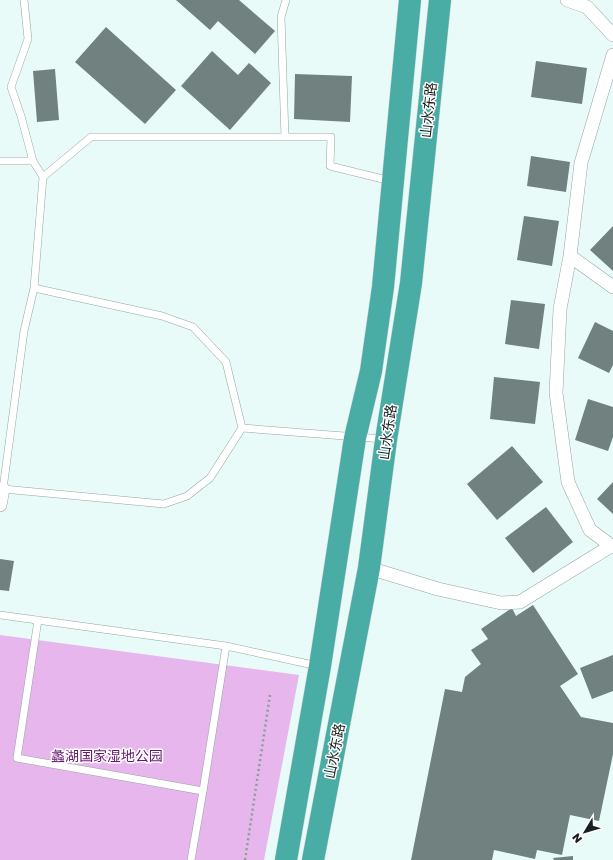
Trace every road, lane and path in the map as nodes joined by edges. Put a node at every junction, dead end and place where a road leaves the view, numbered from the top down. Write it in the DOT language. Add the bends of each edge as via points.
graph roads {
  1 [pos="24,0"];
  2 [pos="286,0"];
  3 [pos="410,0"];
  4 [pos="440,0"];
  5 [pos="567,0"];
  6 [pos="613,35"];
  7 [pos="613,55"];
  8 [pos="285,137"];
  9 [pos="0,161"];
  10 [pos="33,161"];
  11 [pos="43,177"];
  12 [pos="393,182"];
  13 [pos="570,256"];
  14 [pos="613,287"];
  15 [pos="34,288"];
  16 [pos="242,428"];
  17 [pos="355,438"];
  18 [pos="386,440"];
  19 [pos="3,489"];
  20 [pos="0,505"];
  21 [pos="612,547"];
  22 [pos="369,568"];
  23 [pos="0,615"];
  24 [pos="38,620"];
  25 [pos="226,646"];
  26 [pos="320,666"];
  27 [pos="270,695"];
  28 [pos="202,791"];
  29 [pos="191,860"];
  30 [pos="245,860"];
  31 [pos="286,860"];
  32 [pos="313,860"];
  1 -- 10 [label="lane" via="28,38 10,87"];
  2 -- 8 [label="lane" via="280,17"];
  3 -- 12 [label="highway, 山水东路"];
  4 -- 18 [label="highway, 山水东路" via="411,283"];
  5 -- 6 [label="street" via="586,6"];
  7 -- 13 [label="street" via="581,163"];
  8 -- 11 [label="lane" via="91,137"];
  8 -- 12 [label="lane" via="331,137 330,166"];
  9 -- 10 [label="lane"];
  10 -- 11 [label="lane"];
  11 -- 15 [label="lane"];
  12 -- 17 [label="highway, 山水东路" via="383,287 371,371"];
  13 -- 14 [label="street"];
  13 -- 21 [label="street" via="560,309 556,393 568,482 590,530"];
  15 -- 16 [label="lane" via="162,316 193,328 226,362"];
  15 -- 19 [label="lane" via="24,331"];
  16 -- 17 [label="lane"];
  16 -- 19 [label="lane" via="210,478 187,496 164,504"];
  17 -- 18 [label="lane"];
  17 -- 26 [label="highway, 山水东路"];
  18 -- 22 [label="highway, 山水东路"];
  19 -- 20 [label="street"];
  21 -- 22 [label="street" via="520,602 500,603"];
  22 -- 32 [label="highway, 山水东路"];
  23 -- 24 [label="lane"];
  24 -- 25 [label="lane"];
  24 -- 28 [label="lane" via="16,758"];
  25 -- 26 [label="lane"];
  25 -- 28 [label="lane"];
  26 -- 31 [label="highway, 山水东路"];
  27 -- 30 [label="path"];
  28 -- 29 [label="lane"];
}
